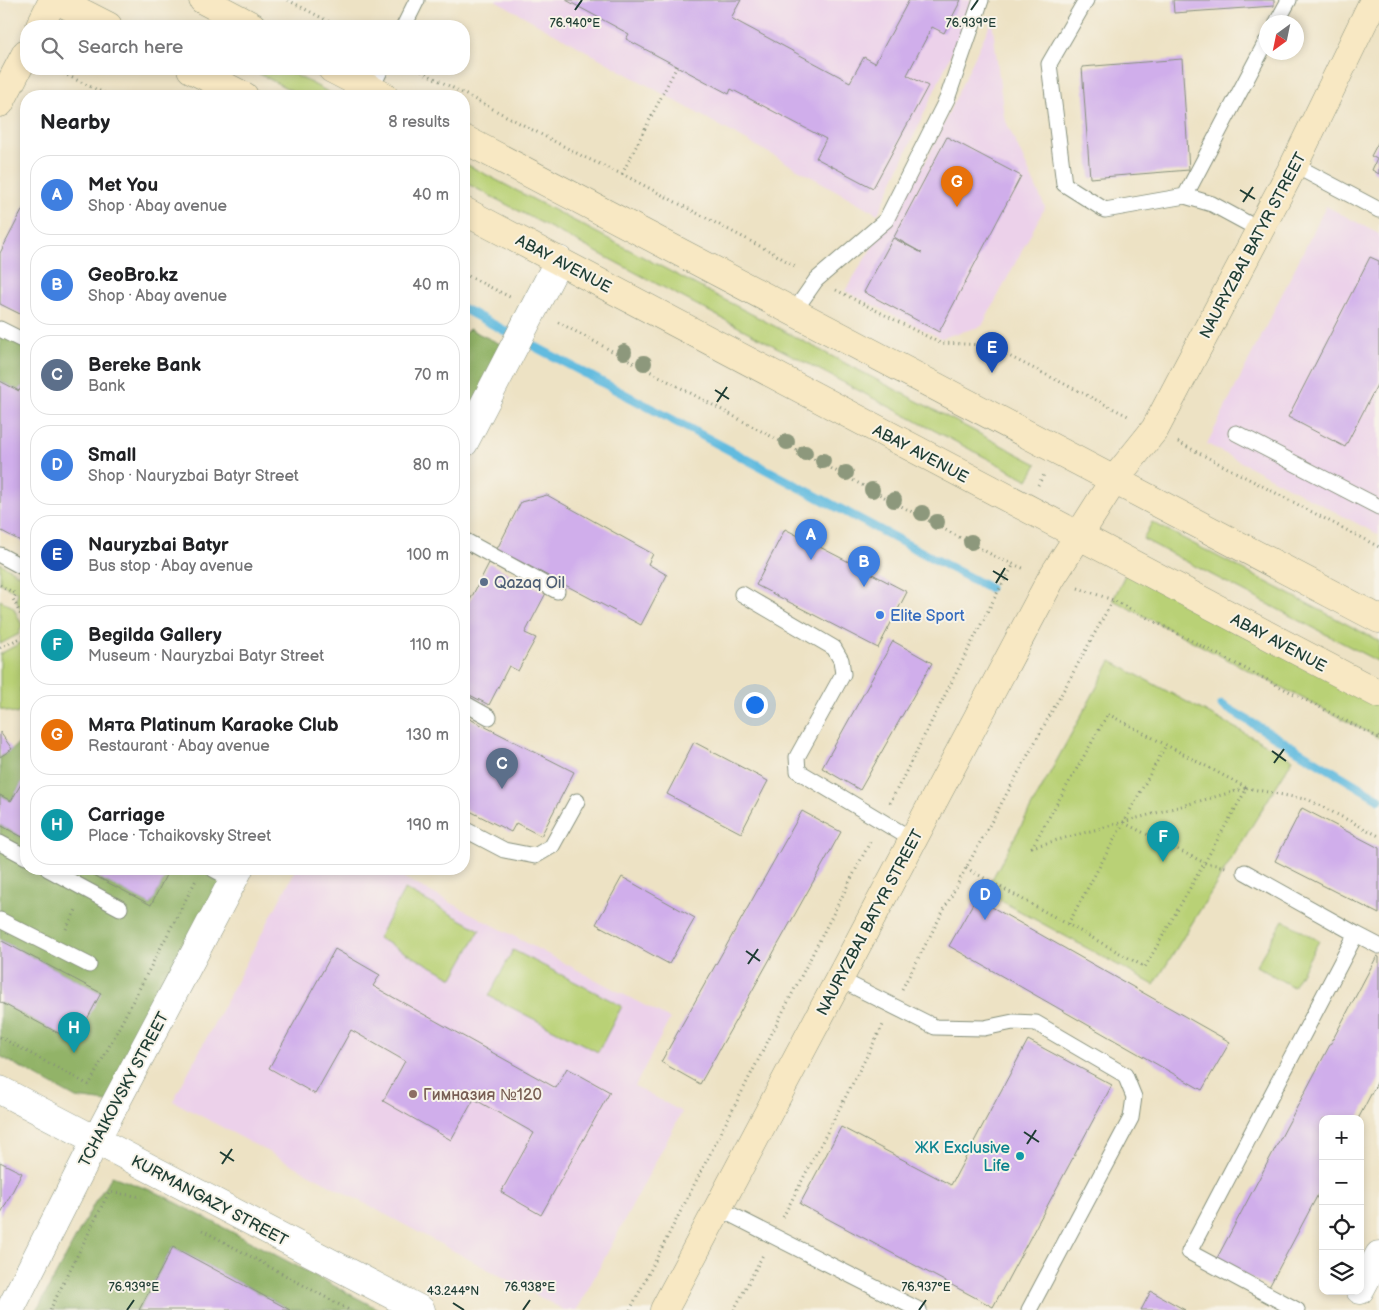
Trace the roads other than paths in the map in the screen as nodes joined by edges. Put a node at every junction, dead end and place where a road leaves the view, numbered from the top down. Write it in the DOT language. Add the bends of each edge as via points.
graph roads {
  1 [pos="55,0"];
  2 [pos="203,0"];
  3 [pos="417,0"];
  4 [pos="981,0"];
  5 [pos="1086,0"];
  6 [pos="1289,0"];
  7 [pos="1374,0"];
  8 [pos="1281,15"];
  9 [pos="43,20"];
  10 [pos="96,20"];
  11 [pos="241,20"];
  12 [pos="407,20"];
  13 [pos="1259,55"];
  14 [pos="20,65"];
  15 [pos="203,75"];
  16 [pos="350,75"];
  17 [pos="379,85"];
  18 [pos="232,90"];
  19 [pos="0,103"];
  20 [pos="470,142"];
  21 [pos="1294,166"];
  22 [pos="1185,196"];
  23 [pos="1379,210"];
  24 [pos="470,214"];
  25 [pos="1260,230"];
  26 [pos="559,260"];
  27 [pos="793,313"];
  28 [pos="0,328"];
  29 [pos="20,339"];
  30 [pos="470,432"];
  31 [pos="1236,433"];
  32 [pos="1114,480"];
  33 [pos="1379,507"];
  34 [pos="1078,536"];
  35 [pos="470,543"];
  36 [pos="0,555"];
  37 [pos="20,565"];
  38 [pos="557,591"];
  39 [pos="742,594"];
  40 [pos="1379,619"];
  41 [pos="1379,694"];
  42 [pos="470,706"];
  43 [pos="489,717"];
  44 [pos="577,801"];
  45 [pos="470,832"];
  46 [pos="913,840"];
  47 [pos="0,843"];
  48 [pos="20,854"];
  49 [pos="1245,872"];
  50 [pos="59,875"];
  51 [pos="227,875"];
  52 [pos="120,908"];
  53 [pos="0,920"];
  54 [pos="1356,934"];
  55 [pos="1379,946"];
  56 [pos="89,965"];
  57 [pos="839,979"];
  58 [pos="0,1090"];
  59 [pos="96,1140"];
  60 [pos="718,1208"];
  61 [pos="1379,1255"];
  62 [pos="1366,1288"];
  63 [pos="10,1310"];
  64 [pos="421,1310"];
  65 [pos="664,1310"];
  66 [pos="919,1310"];
  67 [pos="1029,1310"];
  68 [pos="1297,1310"];
  69 [pos="1350,1310"];
  1 -- 9 [label="main road"];
  1 -- 10 [label="main road"];
  2 -- 11 [label="main road"];
  3 -- 12 [label="lane"];
  4 -- 27 [label="lane" via="947,99 886,220 816,280"];
  5 -- 22 [label="lane" via="1049,64 1064,184 1104,210"];
  6 -- 8 [label="lane"];
  7 -- 21 [label="main road, NAURYZBAI BATYR STREET"];
  13 -- 22 [label="lane"];
  14 -- 19 [label="main road"];
  15 -- 18 [label="main road"];
  16 -- 17 [label="main road"];
  20 -- 27 [label="main road"];
  21 -- 23 [label="lane"];
  21 -- 25 [label="main road, NAURYZBAI BATYR STREET"];
  22 -- 25 [label="lane" via="1212,204"];
  24 -- 26 [label="main road, ABAY AVENUE"];
  25 -- 32 [label="main road, NAURYZBAI BATYR STREET" via="1154,430"];
  26 -- 30 [label="street"];
  26 -- 34 [label="main road, ABAY AVENUE"];
  27 -- 32 [label="main road"];
  28 -- 29 [label="lane"];
  31 -- 33 [label="lane"];
  32 -- 34 [label="main road, NAURYZBAI BATYR STREET"];
  32 -- 40 [label="main road"];
  34 -- 41 [label="main road, ABAY AVENUE"];
  34 -- 46 [label="main road, NAURYZBAI BATYR STREET" via="1051,579"];
  35 -- 38 [label="lane"];
  36 -- 37 [label="lane"];
  39 -- 46 [label="lane" via="834,648 841,660 843,674 797,757 798,771"];
  42 -- 43 [label="lane"];
  44 -- 45 [label="lane" via="552,846 535,856 504,850"];
  46 -- 57 [label="main road, NAURYZBAI BATYR STREET"];
  47 -- 48 [label="lane"];
  49 -- 54 [label="lane"];
  50 -- 52 [label="lane"];
  51 -- 59 [label="street, TCHAIKOVSKY STREET"];
  53 -- 56 [label="lane"];
  54 -- 55 [label="lane"];
  54 -- 68 [label="lane" via="1189,1252"];
  57 -- 60 [label="main road, NAURYZBAI BATYR STREET"];
  57 -- 67 [label="lane" via="935,1027 984,1028 1013,1022 1036,1023 1125,1074 1134,1097 1131,1118"];
  58 -- 59 [label="street, KURMANGAZY STREET"];
  59 -- 63 [label="street, TCHAIKOVSKY STREET"];
  59 -- 64 [label="street, KURMANGAZY STREET"];
  60 -- 65 [label="main road, NAURYZBAI BATYR STREET"];
  60 -- 66 [label="lane"];
  61 -- 62 [label="street"];
  62 -- 69 [label="street"];
}
